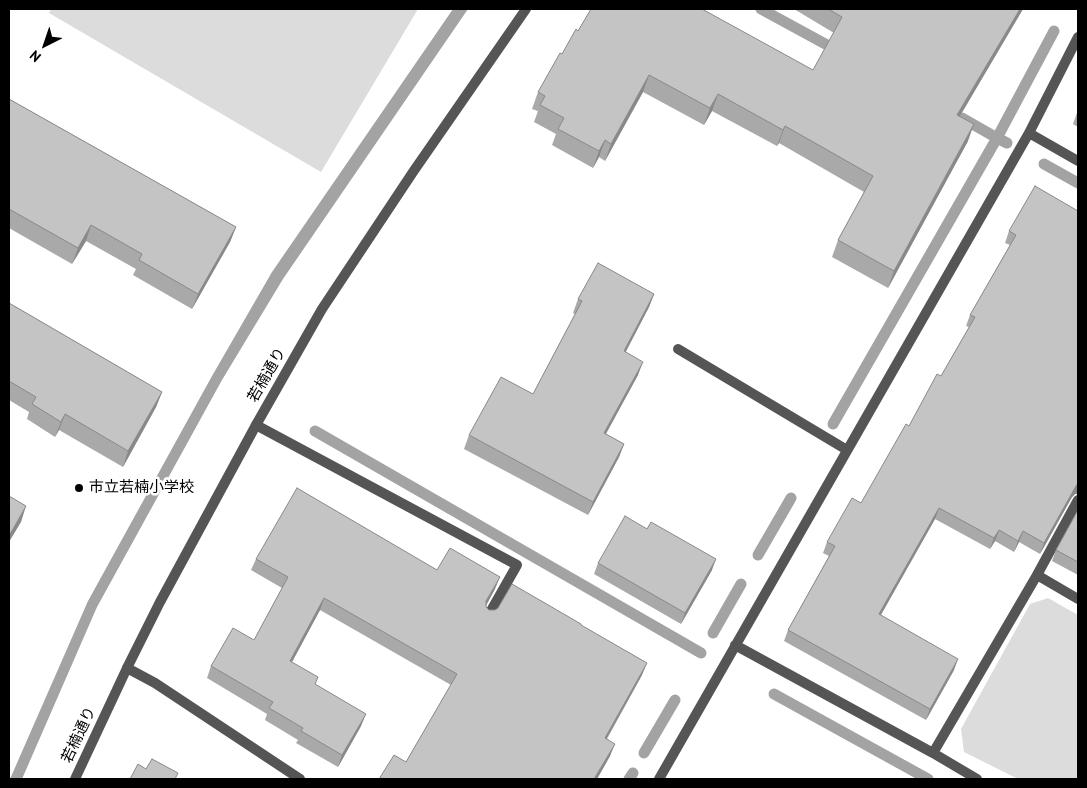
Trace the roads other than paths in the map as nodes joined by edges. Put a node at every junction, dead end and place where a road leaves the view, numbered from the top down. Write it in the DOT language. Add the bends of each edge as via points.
graph roads {
  1 [pos="526,9"];
  2 [pos="1078,37"];
  3 [pos="1029,133"];
  4 [pos="1078,161"];
  5 [pos="678,349"];
  6 [pos="256,425"];
  7 [pos="847,450"];
  8 [pos="1078,500"];
  9 [pos="1037,575"];
  10 [pos="1078,599"];
  11 [pos="488,616"];
  12 [pos="735,645"];
  13 [pos="127,668"];
  14 [pos="933,753"];
  15 [pos="74,779"];
  16 [pos="300,779"];
  17 [pos="659,779"];
  18 [pos="977,779"];
  1 -- 6 [label="street, 若楠通り" via="322,309"];
  2 -- 3 [label="street"];
  3 -- 4 [label="street"];
  3 -- 7 [label="street"];
  5 -- 7 [label="street"];
  6 -- 11 [label="street" via="517,565"];
  6 -- 13 [label="street, 若楠通り"];
  7 -- 12 [label="street"];
  8 -- 9 [label="street"];
  9 -- 10 [label="street"];
  9 -- 14 [label="street"];
  12 -- 14 [label="street"];
  12 -- 17 [label="street"];
  13 -- 15 [label="street, 若楠通り"];
  13 -- 16 [label="street"];
  14 -- 18 [label="street"];
}
